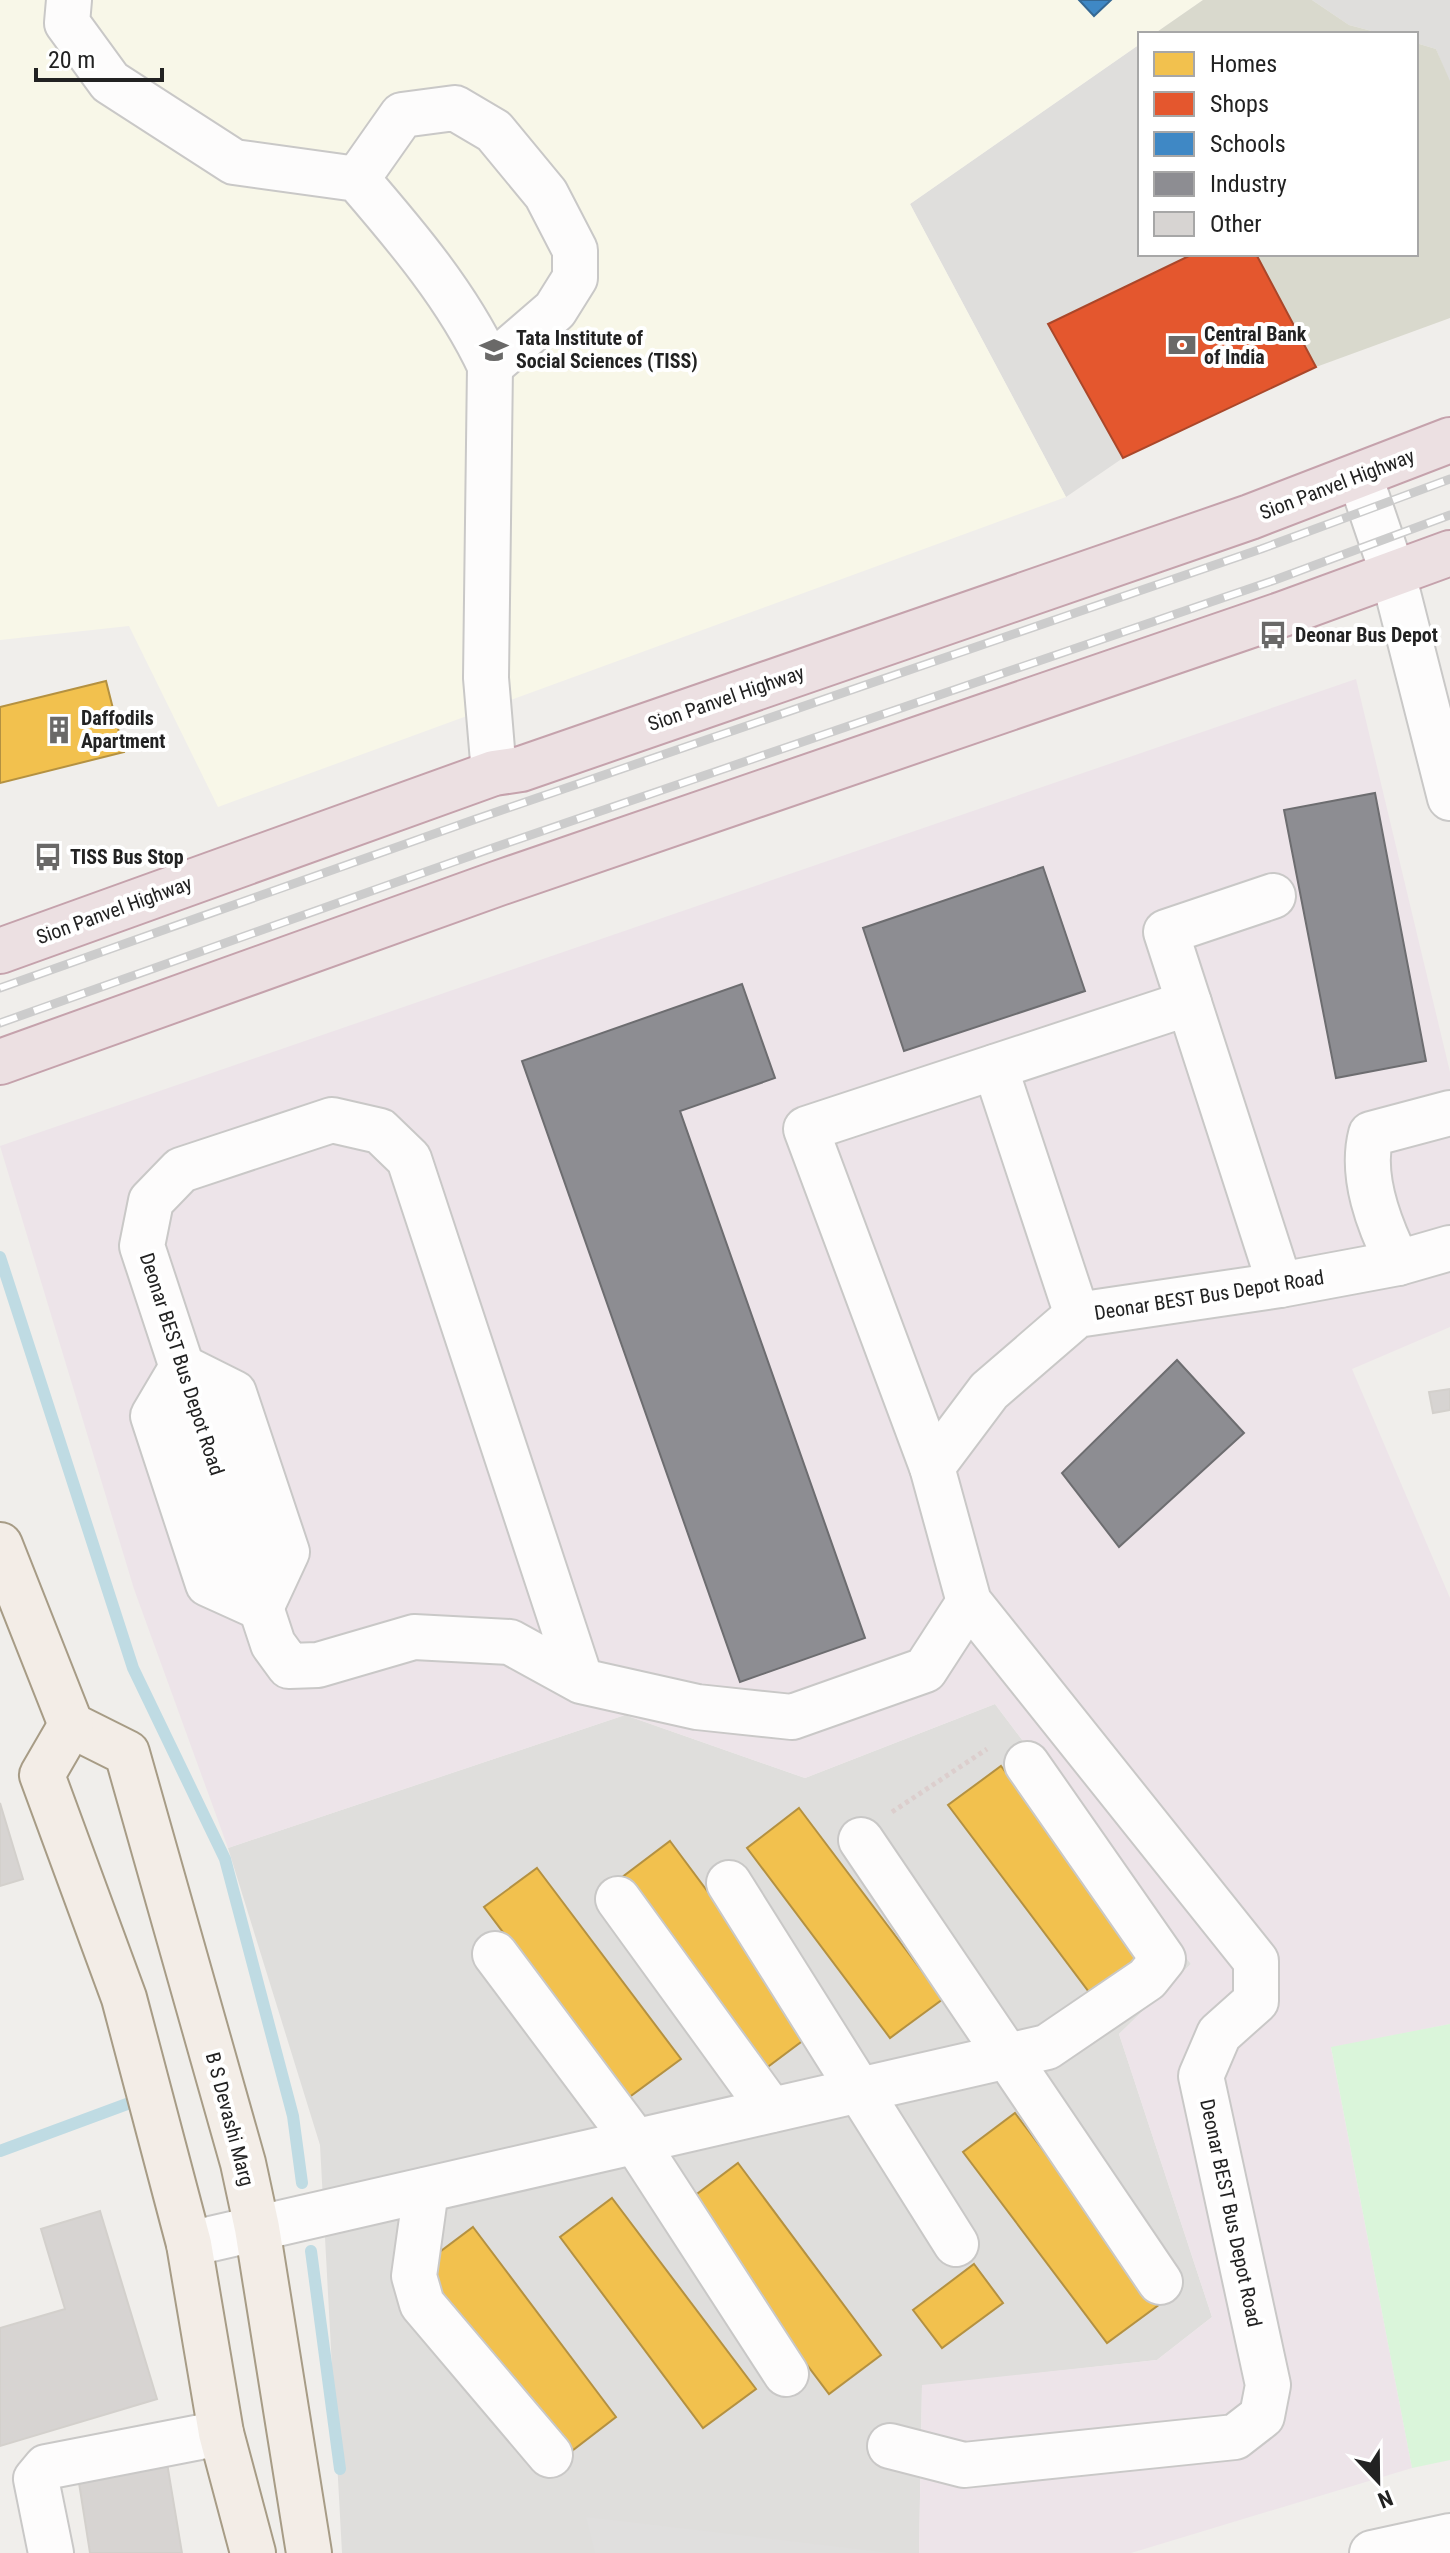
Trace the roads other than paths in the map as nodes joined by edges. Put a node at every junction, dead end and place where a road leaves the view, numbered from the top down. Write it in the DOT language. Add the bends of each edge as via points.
graph roads {
  1 [pos="69,0"];
  2 [pos="357,179"];
  3 [pos="490,366"];
  4 [pos="1450,440"];
  5 [pos="1360,477"];
  6 [pos="1450,553"];
  7 [pos="1393,574"];
  8 [pos="494,773"];
  9 [pos="1450,798"];
  10 [pos="1273,896"];
  11 [pos="0,951"];
  12 [pos="1189,1003"];
  13 [pos="0,1062"];
  14 [pos="995,1067"];
  15 [pos="1450,1113"];
  16 [pos="1450,1248"];
  17 [pos="1398,1263"];
  18 [pos="1280,1285"];
  19 [pos="1077,1315"];
  20 [pos="932,1467"];
  21 [pos="0,1545"];
  22 [pos="969,1602"];
  23 [pos="581,1681"];
  24 [pos="71,1725"];
  25 [pos="1027,1764"];
  26 [pos="861,1840"];
  27 [pos="729,1883"];
  28 [pos="618,1899"];
  29 [pos="495,1954"];
  30 [pos="1007,2055"];
  31 [pos="861,2089"];
  32 [pos="771,2110"];
  33 [pos="635,2141"];
  34 [pos="426,2190"];
  35 [pos="257,2228"];
  36 [pos="189,2244"];
  37 [pos="956,2244"];
  38 [pos="1160,2282"];
  39 [pos="786,2374"];
  40 [pos="221,2433"];
  41 [pos="890,2446"];
  42 [pos="550,2455"];
  43 [pos="1450,2536"];
  44 [pos="51,2553"];
  45 [pos="253,2553"];
  46 [pos="309,2553"];
  47 [pos="1372,2553"];
  1 -- 2 [label="street" via="67,23 110,82 234,162"];
  2 -- 3 [label="street" via="436,277 475,332"];
  2 -- 3 [label="street" via="402,115 455,108 494,131 546,194 575,250 575,278 555,310"];
  3 -- 8 [label="street" via="486,678"];
  4 -- 5 [label="highway, Sion Panvel Highway"];
  5 -- 7 [label="street"];
  5 -- 8 [label="highway, Sion Panvel Highway" via="521,769"];
  6 -- 7 [label="highway"];
  7 -- 9 [label="street"];
  7 -- 13 [label="highway"];
  8 -- 11 [label="highway, Sion Panvel Highway"];
  10 -- 12 [label="street" via="1166,932"];
  12 -- 14 [label="street"];
  12 -- 18 [label="street"];
  14 -- 19 [label="street"];
  14 -- 20 [label="street" via="806,1129"];
  15 -- 17 [label="street" via="1371,1134 1366,1155 1375,1204"];
  16 -- 17 [label="street, Deonar BEST Bus Depot Road"];
  17 -- 18 [label="street, Deonar BEST Bus Depot Road"];
  18 -- 19 [label="street, Deonar BEST Bus Depot Road"];
  19 -- 20 [label="street, Deonar BEST Bus Depot Road" via="989,1391"];
  20 -- 22 [label="street, Deonar BEST Bus Depot Road"];
  21 -- 24 [label="main road"];
  22 -- 23 [label="street, Deonar BEST Bus Depot Road" via="925,1670 792,1717 697,1707"];
  22 -- 41 [label="street, Deonar BEST Bus Depot Road" via="1256,1961 1256,2001 1219,2034 1201,2076 1268,2385 1262,2416 1235,2437 964,2465"];
  23 -- 23 [label="street, Deonar BEST Bus Depot Road" via="510,1642 414,1637 318,1665 289,1666 273,1644 142,1246 151,1201 181,1170 332,1120 380,1131 409,1159"];
  24 -- 35 [label="main road, B S Devashi Marg" via="127,1753"];
  24 -- 36 [label="main road" via="42,1775 124,1998"];
  25 -- 30 [label="street" via="1163,1959 1147,1979 1047,2047"];
  26 -- 30 [label="street"];
  27 -- 31 [label="street"];
  28 -- 32 [label="street"];
  29 -- 33 [label="street"];
  30 -- 31 [label="street"];
  30 -- 38 [label="street"];
  31 -- 32 [label="street"];
  31 -- 37 [label="street"];
  32 -- 33 [label="street"];
  33 -- 34 [label="street"];
  33 -- 39 [label="street"];
  34 -- 35 [label="street"];
  34 -- 42 [label="street" via="414,2276 422,2304"];
  35 -- 36 [label="street"];
  35 -- 46 [label="main road, B S Devashi Marg"];
  36 -- 40 [label="main road"];
  40 -- 44 [label="street" via="46,2467 36,2479"];
  40 -- 45 [label="main road"];
  43 -- 47 [label="street"];
}
